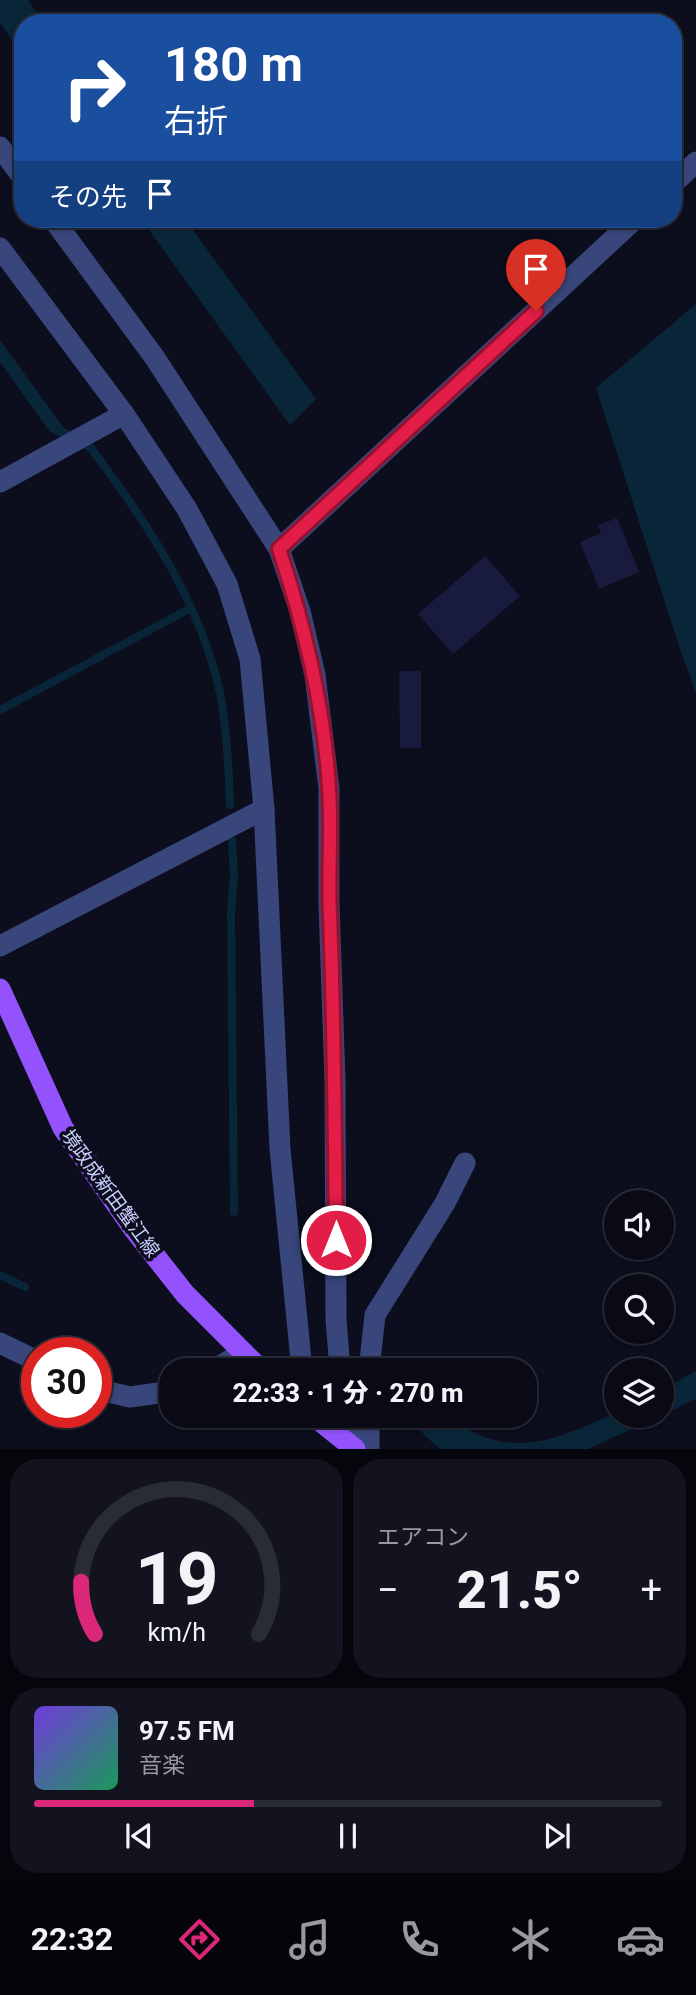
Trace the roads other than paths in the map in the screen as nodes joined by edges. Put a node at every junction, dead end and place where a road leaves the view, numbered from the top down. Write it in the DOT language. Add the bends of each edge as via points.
graph roads {
  1 [pos="0,147"];
  2 [pos="696,162"];
  3 [pos="14,166"];
  4 [pos="682,175"];
  5 [pos="60,228"];
  6 [pos="625,228"];
  7 [pos="0,248"];
  8 [pos="124,414"];
  9 [pos="0,482"];
  10 [pos="279,549"];
  11 [pos="264,809"];
  12 [pos="0,946"];
  13 [pos="0,989"];
  14 [pos="465,1163"];
  15 [pos="0,1343"];
  16 [pos="21,1353"];
  17 [pos="242,1353"];
  18 [pos="233,1358"];
  19 [pos="248,1358"];
  20 [pos="301,1358"];
  21 [pos="339,1358"];
  22 [pos="370,1358"];
  23 [pos="112,1393"];
  24 [pos="159,1393"];
  25 [pos="329,1428"];
  26 [pos="356,1428"];
  27 [pos="368,1428"];
  28 [pos="355,1449"];
  29 [pos="367,1449"];
  1 -- 3 [label="street"];
  2 -- 4 [label="street"];
  5 -- 10 [label="street" via="155,358"];
  6 -- 10 [label="street"];
  7 -- 8 [label="street"];
  8 -- 9 [label="street"];
  8 -- 11 [label="street" via="187,509 227,584 250,659"];
  10 -- 21 [label="street" via="315,675 329,788"];
  11 -- 12 [label="street"];
  11 -- 20 [label="street" via="280,1149"];
  13 -- 17 [label="main road, 境政成新田蟹江線" via="63,1128 185,1294"];
  14 -- 22 [label="street" via="375,1315"];
  15 -- 16 [label="street"];
  17 -- 18 [label="street"];
  17 -- 19 [label="main road, 境政成新田蟹江線"];
  23 -- 24 [label="street"];
  25 -- 28 [label="main road"];
  26 -- 29 [label="street"];
  27 -- 29 [label="street"];
}
